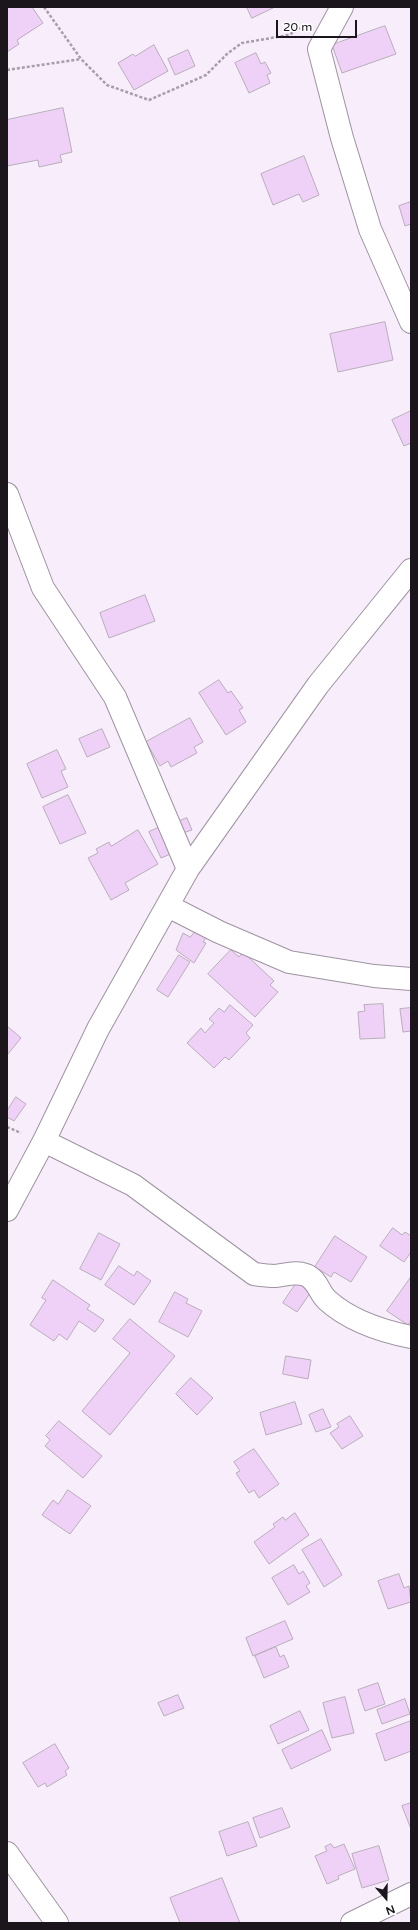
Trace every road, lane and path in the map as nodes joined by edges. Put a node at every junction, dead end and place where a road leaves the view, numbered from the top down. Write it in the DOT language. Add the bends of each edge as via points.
graph roads {
  1 [pos="44,7"];
  2 [pos="342,7"];
  3 [pos="302,27"];
  4 [pos="81,59"];
  5 [pos="7,70"];
  6 [pos="411,322"];
  7 [pos="7,494"];
  8 [pos="411,570"];
  9 [pos="188,869"];
  10 [pos="168,906"];
  11 [pos="411,979"];
  12 [pos="44,1141"];
  13 [pos="7,1210"];
  14 [pos="411,1337"];
  15 [pos="7,1853"];
  16 [pos="411,1894"];
  17 [pos="57,1923"];
  18 [pos="352,1923"];
  1 -- 4 [label="path"];
  2 -- 6 [label="street" via="319,49 342,138 370,229"];
  3 -- 4 [label="path" via="289,35 242,43 206,75 149,100 107,85"];
  4 -- 5 [label="path"];
  7 -- 9 [label="street" via="43,588 115,697"];
  8 -- 9 [label="street" via="318,685"];
  9 -- 10 [label="street"];
  10 -- 11 [label="street" via="219,932 290,962 374,976"];
  10 -- 12 [label="street" via="98,1029"];
  12 -- 13 [label="street"];
  12 -- 14 [label="street" via="133,1185 254,1274 275,1276 291,1272 306,1275 318,1284 325,1298 338,1310 364,1324"];
  15 -- 17 [label="street"];
  16 -- 18 [label="street"];
}
